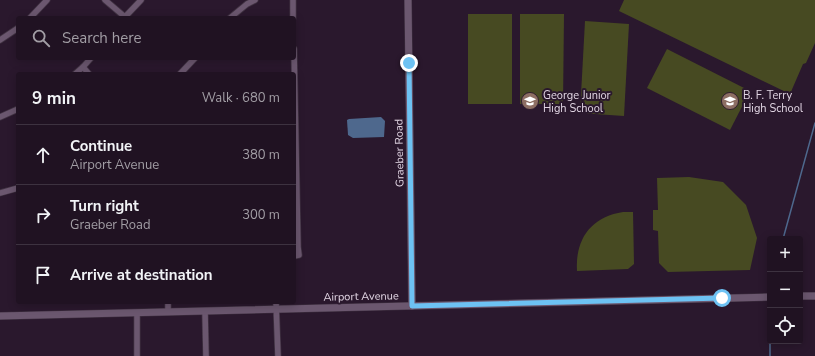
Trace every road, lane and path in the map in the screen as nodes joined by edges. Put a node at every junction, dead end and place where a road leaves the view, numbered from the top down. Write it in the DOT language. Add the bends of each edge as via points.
graph roads {
  1 [pos="47,0"];
  2 [pos="105,0"];
  3 [pos="141,0"];
  4 [pos="255,0"];
  5 [pos="293,0"];
  6 [pos="408,0"];
  7 [pos="32,16"];
  8 [pos="122,16"];
  9 [pos="126,16"];
  10 [pos="232,16"];
  11 [pos="294,16"];
  12 [pos="16,29"];
  13 [pos="0,40"];
  14 [pos="90,60"];
  15 [pos="192,60"];
  16 [pos="294,60"];
  17 [pos="84,68"];
  18 [pos="78,72"];
  19 [pos="87,72"];
  20 [pos="182,72"];
  21 [pos="294,72"];
  22 [pos="16,110"];
  23 [pos="0,117"];
  24 [pos="16,189"];
  25 [pos="0,193"];
  26 [pos="803,296"];
  27 [pos="815,296"];
  28 [pos="767,297"];
  29 [pos="168,304"];
  30 [pos="276,305"];
  31 [pos="412,306"];
  32 [pos="205,311"];
  33 [pos="168,312"];
  34 [pos="137,313"];
  35 [pos="0,316"];
  36 [pos="137,356"];
  37 [pos="206,356"];
  38 [pos="278,356"];
  1 -- 7 [label="street"];
  2 -- 8 [label="street"];
  3 -- 9 [label="street"];
  4 -- 10 [label="street"];
  5 -- 11 [label="street"];
  6 -- 31 [label="street, Graeber Road"];
  12 -- 13 [label="street"];
  14 -- 17 [label="street"];
  15 -- 20 [label="street"];
  16 -- 21 [label="street"];
  17 -- 18 [label="street"];
  17 -- 19 [label="street"];
  22 -- 23 [label="street"];
  24 -- 25 [label="street"];
  26 -- 27 [label="street"];
  28 -- 31 [label="street, Airport Avenue"];
  29 -- 33 [label="street"];
  30 -- 31 [label="street, Airport Avenue"];
  30 -- 32 [label="street, Airport Avenue"];
  30 -- 38 [label="street"];
  32 -- 33 [label="street, Airport Avenue"];
  32 -- 37 [label="street"];
  33 -- 34 [label="street, Airport Avenue"];
  34 -- 35 [label="street, Airport Avenue"];
  34 -- 36 [label="street"];
}
